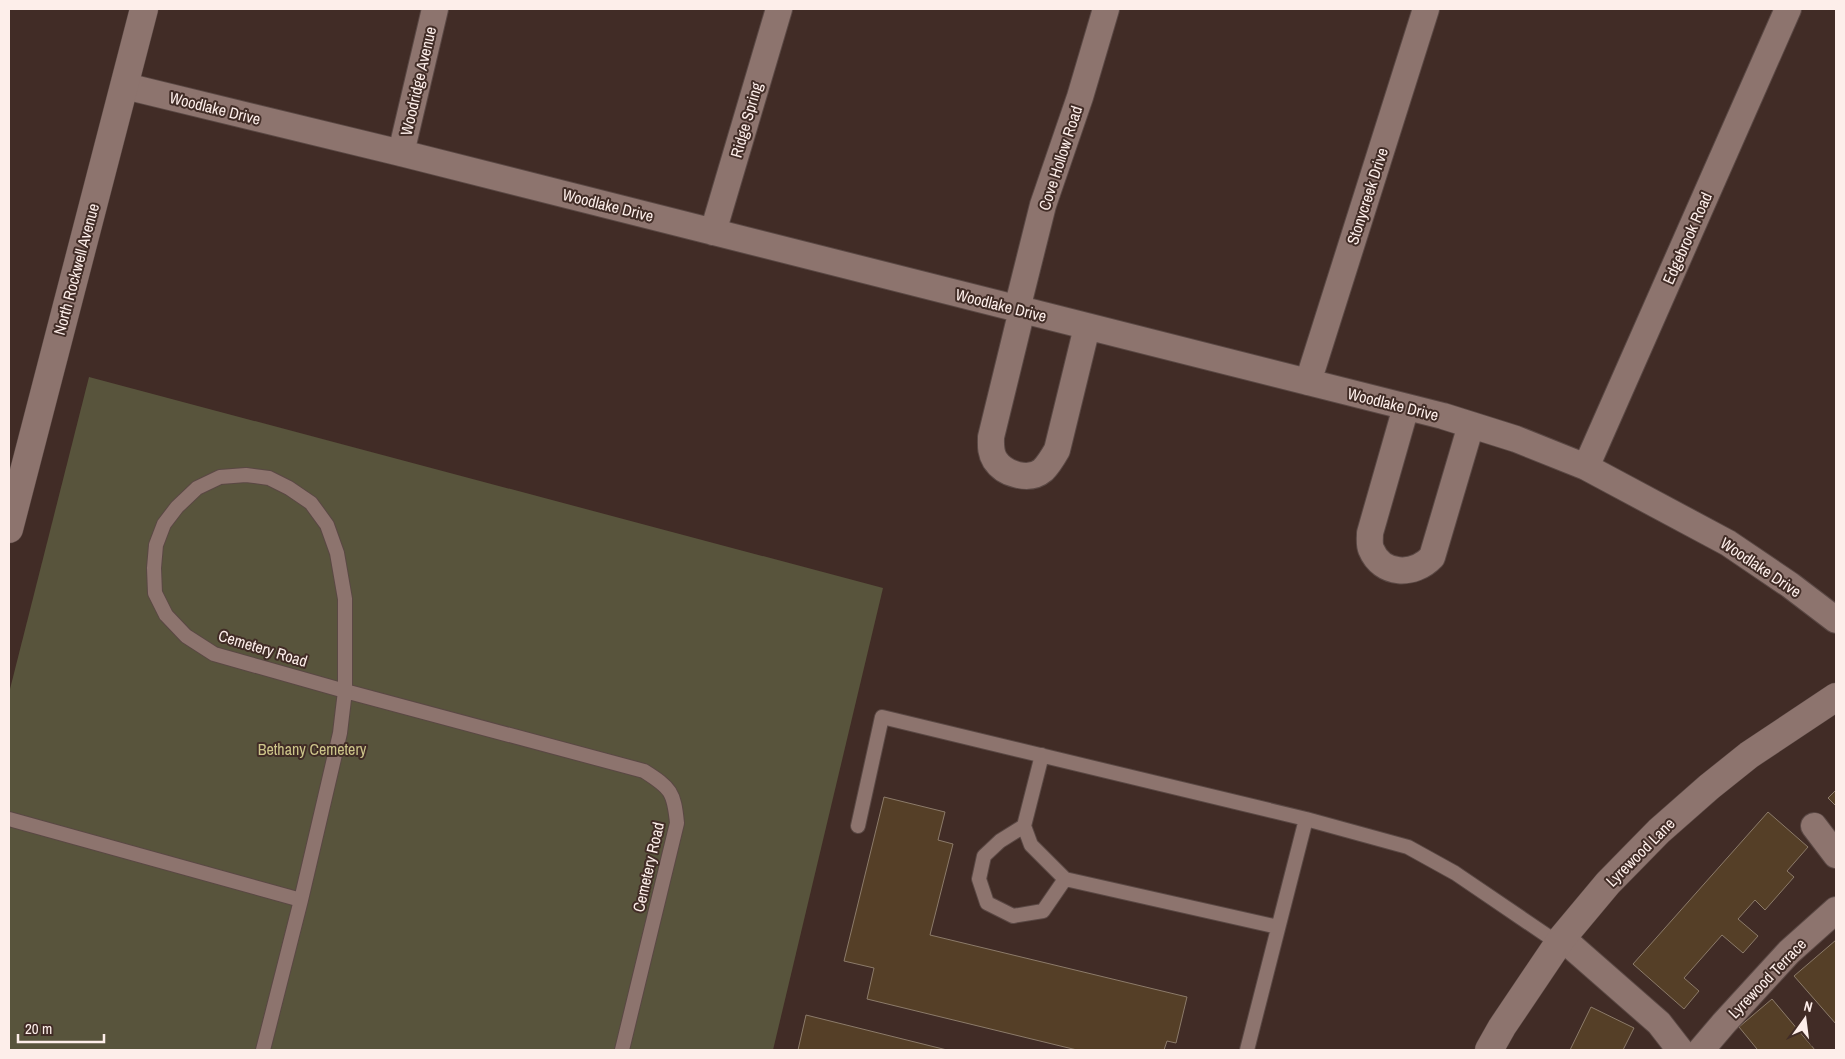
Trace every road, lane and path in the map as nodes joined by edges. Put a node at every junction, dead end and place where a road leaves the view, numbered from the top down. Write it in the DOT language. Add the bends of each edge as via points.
graph roads {
  1 [pos="144,9"];
  2 [pos="436,9"];
  3 [pos="779,9"];
  4 [pos="1106,9"];
  5 [pos="1426,9"];
  6 [pos="1788,9"];
  7 [pos="125,86"];
  8 [pos="401,153"];
  9 [pos="713,232"];
  10 [pos="1020,309"];
  11 [pos="1087,327"];
  12 [pos="1308,382"];
  13 [pos="1406,407"];
  14 [pos="1471,425"];
  15 [pos="1586,467"];
  16 [pos="9,529"];
  17 [pos="1836,620"];
  18 [pos="345,691"];
  19 [pos="1836,697"];
  20 [pos="1042,755"];
  21 [pos="9,819"];
  22 [pos="1306,819"];
  23 [pos="858,826"];
  24 [pos="1024,826"];
  25 [pos="1814,826"];
  26 [pos="1836,855"];
  27 [pos="1065,879"];
  28 [pos="301,900"];
  29 [pos="1836,910"];
  30 [pos="1278,927"];
  31 [pos="1560,941"];
  32 [pos="262,1050"];
  33 [pos="622,1050"];
  34 [pos="1247,1050"];
  35 [pos="1489,1050"];
  36 [pos="1680,1050"];
  37 [pos="1701,1050"];
  1 -- 7 [label="main road, North Rockwell Avenue"];
  2 -- 8 [label="street, Woodridge Avenue"];
  3 -- 9 [label="street, Ridge Spring"];
  4 -- 10 [label="street, Cove Hollow Road" via="1043,205"];
  5 -- 12 [label="street, Stonycreek Drive"];
  6 -- 15 [label="street, Edgebrook Road"];
  7 -- 8 [label="street, Woodlake Drive"];
  7 -- 16 [label="main road, North Rockwell Avenue"];
  8 -- 9 [label="street, Woodlake Drive"];
  9 -- 10 [label="street, Woodlake Drive"];
  10 -- 11 [label="street, Woodlake Drive"];
  10 -- 11 [label="street, Cove Hollow Road" via="990,450 1003,469 1016,475 1030,476 1042,471 1057,450"];
  11 -- 12 [label="street, Woodlake Drive"];
  12 -- 13 [label="street, Woodlake Drive"];
  13 -- 14 [label="street, Woodlake Drive"];
  13 -- 14 [label="street" via="1370,533 1370,547 1376,558 1395,570 1417,569 1432,557"];
  14 -- 15 [label="street, Woodlake Drive"];
  15 -- 17 [label="street, Woodlake Drive" via="1728,542"];
  18 -- 18 [label="lane, Cemetery Road" via="214,654 186,636 166,615 155,593 156,545 164,524 197,488 220,477 246,475 269,478 311,504 327,525 337,553 345,599"];
  18 -- 28 [label="lane, Cemetery Road" via="340,733"];
  18 -- 33 [label="lane, Cemetery Road" via="644,771 665,784 675,802 677,823"];
  19 -- 31 [label="main road, Lyrewood Lane" via="1749,755 1673,818 1608,883"];
  20 -- 22 [label="lane"];
  20 -- 23 [label="lane" via="882,716"];
  20 -- 24 [label="lane"];
  21 -- 28 [label="lane"];
  22 -- 30 [label="lane"];
  22 -- 31 [label="lane" via="1408,847 1455,873"];
  24 -- 27 [label="lane" via="1031,845"];
  24 -- 27 [label="lane" via="984,856 979,879 988,902 1013,916 1043,911"];
  25 -- 26 [label="street"];
  27 -- 30 [label="lane"];
  28 -- 32 [label="lane, Cemetery Road"];
  29 -- 37 [label="street, Lyrewood Terrace" via="1789,952"];
  30 -- 34 [label="lane"];
  31 -- 35 [label="main road, Lyrewood Lane"];
  31 -- 36 [label="street" via="1659,1023"];
}
